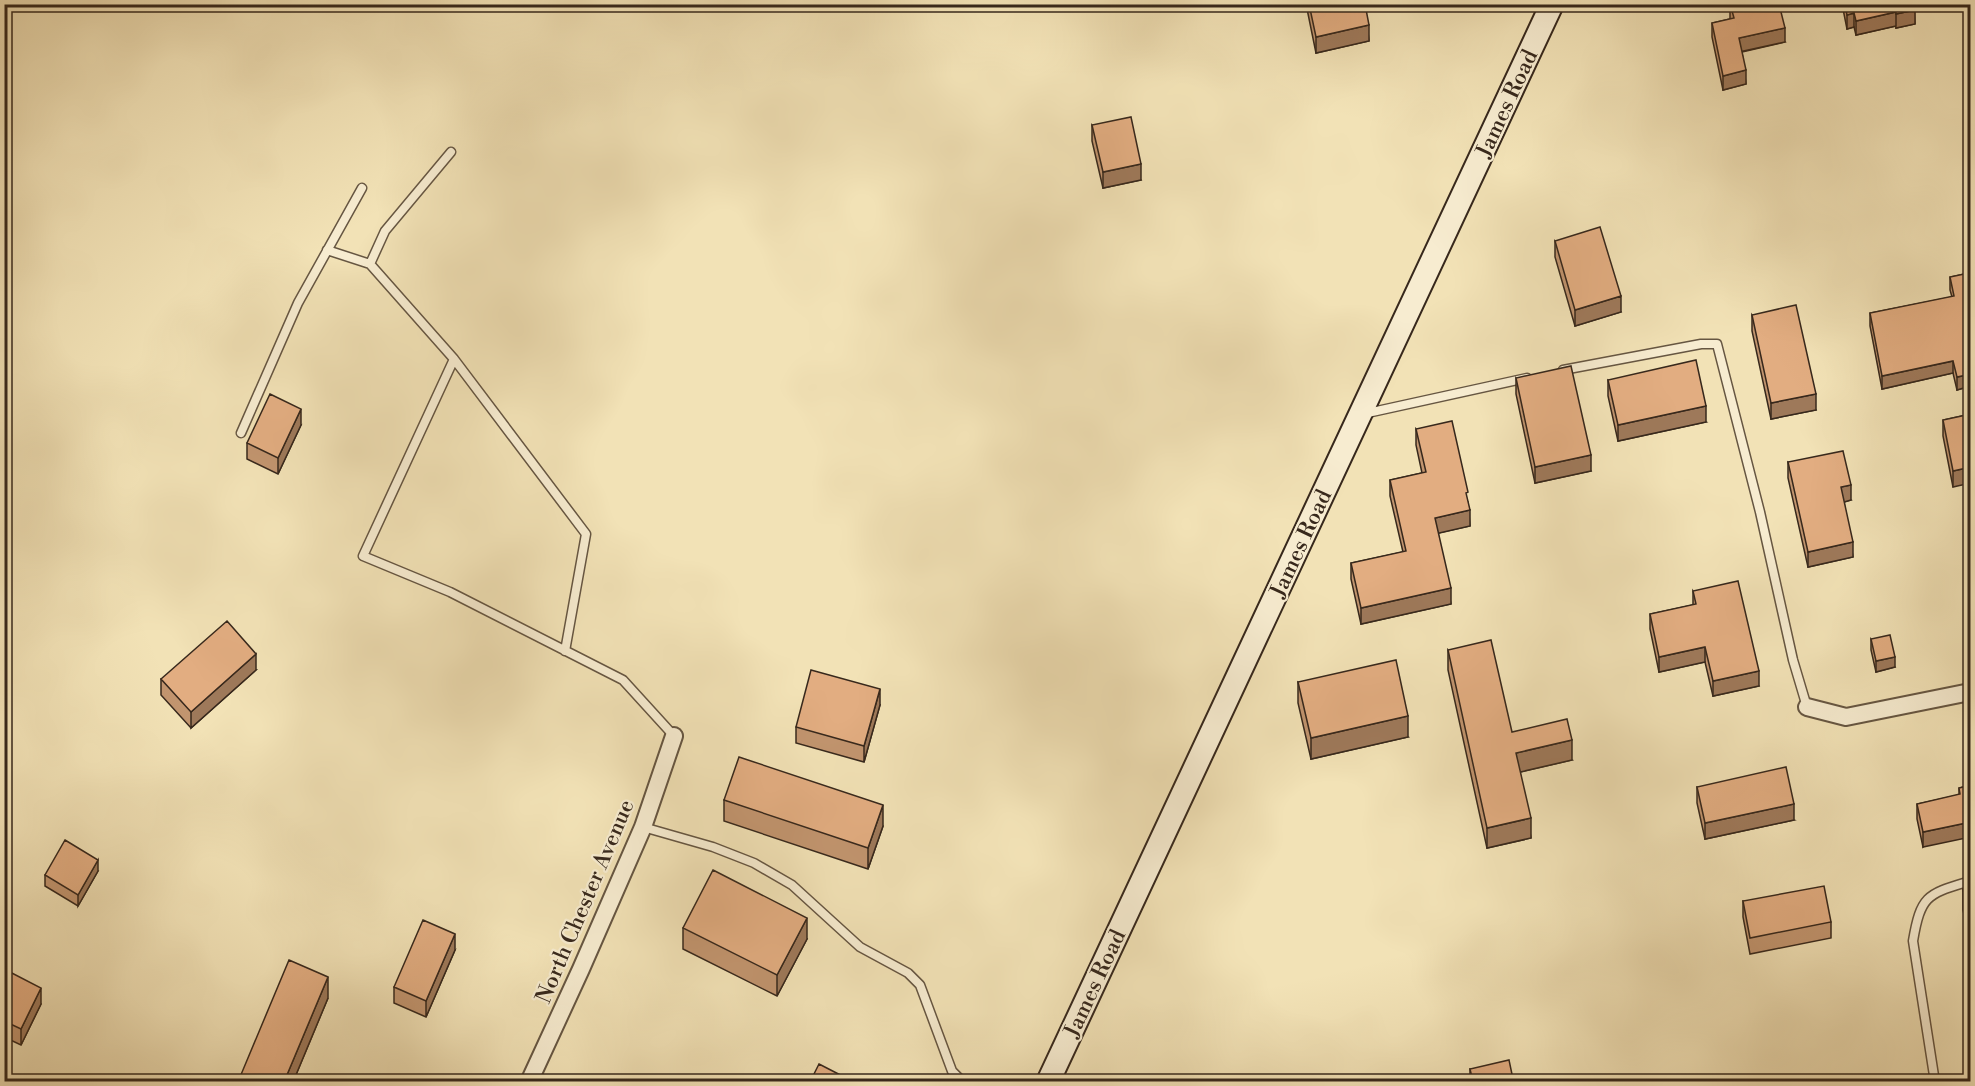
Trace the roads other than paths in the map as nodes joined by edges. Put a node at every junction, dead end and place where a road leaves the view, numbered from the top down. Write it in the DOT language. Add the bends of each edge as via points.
graph roads {
  1 [pos="1552,4"];
  2 [pos="451,152"];
  3 [pos="362,188"];
  4 [pos="327,250"];
  5 [pos="370,264"];
  6 [pos="454,359"];
  7 [pos="1553,372"];
  8 [pos="1542,374"];
  9 [pos="1360,415"];
  10 [pos="241,433"];
  11 [pos="565,651"];
  12 [pos="1971,692"];
  13 [pos="1807,707"];
  14 [pos="674,736"];
  15 [pos="642,827"];
  16 [pos="1971,881"];
  17 [pos="534,1080"];
  18 [pos="963,1082"];
  19 [pos="1048,1082"];
  20 [pos="1935,1082"];
  1 -- 9 [label="main road, James Road"];
  2 -- 5 [label="lane" via="385,231"];
  3 -- 4 [label="lane"];
  4 -- 5 [label="lane"];
  4 -- 10 [label="lane" via="298,303"];
  5 -- 6 [label="lane"];
  6 -- 11 [label="lane" via="586,534"];
  6 -- 11 [label="lane" via="363,556 450,592"];
  7 -- 13 [label="lane" via="1716,344"];
  8 -- 9 [label="lane"];
  9 -- 19 [label="main road, James Road"];
  11 -- 14 [label="lane" via="623,680"];
  12 -- 13 [label="street" via="1846,717"];
  14 -- 15 [label="street, North Chester Avenue"];
  15 -- 17 [label="street, North Chester Avenue"];
  15 -- 18 [label="lane" via="754,863 792,885 860,947 908,973 920,985 952,1071"];
  16 -- 20 [label="lane" via="1935,892 1925,902 1913,941"];
}
